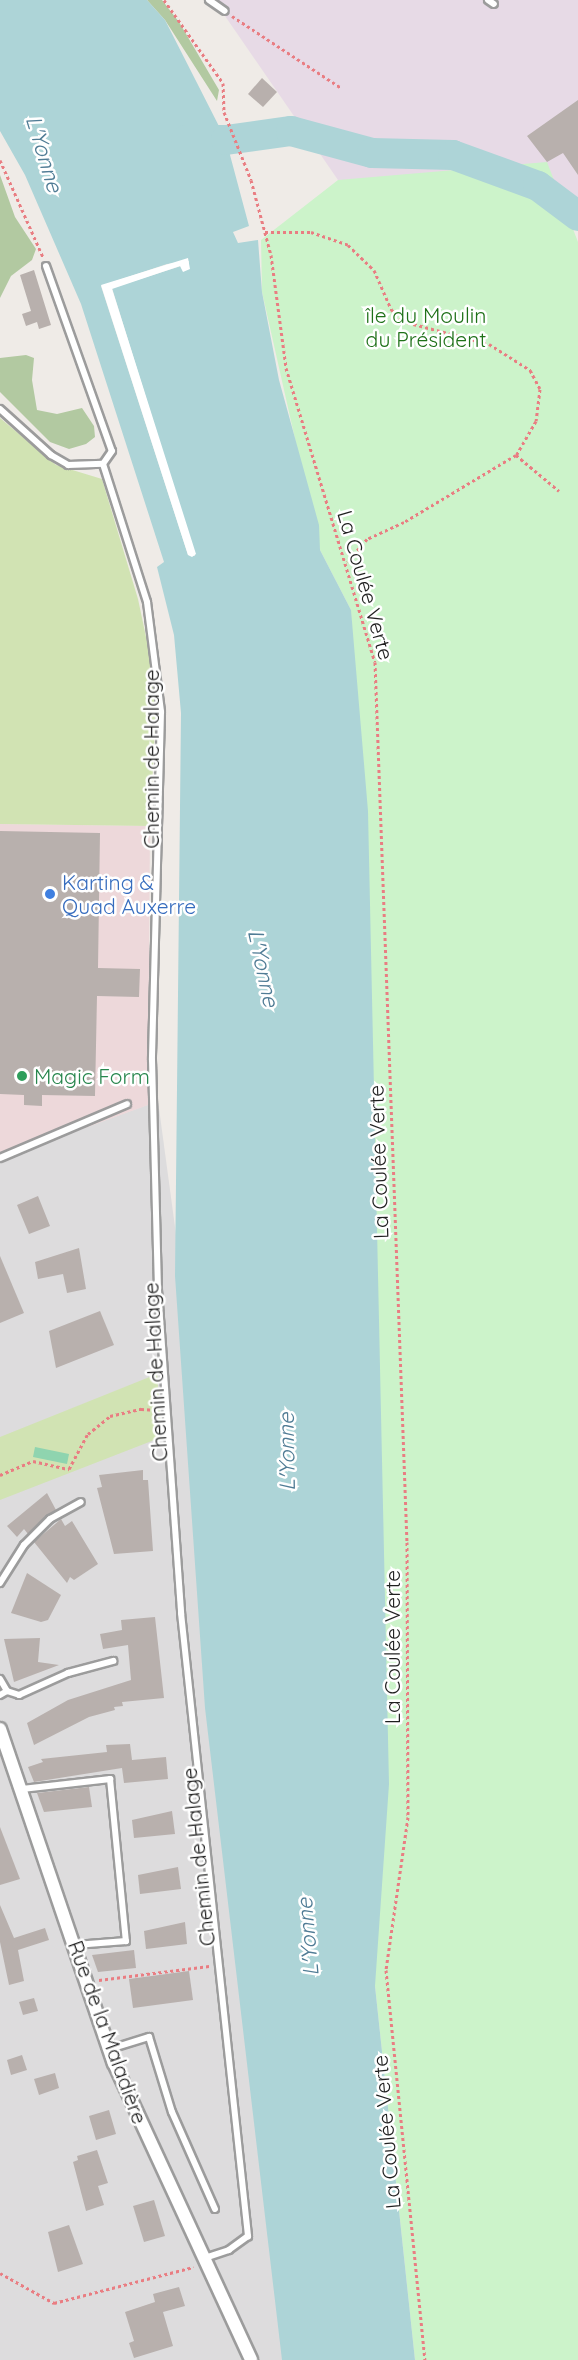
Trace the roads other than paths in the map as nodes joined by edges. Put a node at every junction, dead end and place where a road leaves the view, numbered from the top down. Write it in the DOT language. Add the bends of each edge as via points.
graph roads {
  1 [pos="209,0"];
  2 [pos="488,0"];
  3 [pos="494,4"];
  4 [pos="225,11"];
  5 [pos="46,266"];
  6 [pos="0,409"];
  7 [pos="103,464"];
  8 [pos="127,1104"];
  9 [pos="0,1158"];
  10 [pos="81,1502"];
  11 [pos="0,1583"];
  12 [pos="113,1661"];
  13 [pos="0,1678"];
  14 [pos="3,1693"];
  15 [pos="0,1729"];
  16 [pos="22,1789"];
  17 [pos="75,1945"];
  18 [pos="110,2049"];
  19 [pos="215,2209"];
  20 [pos="205,2261"];
  21 [pos="251,2360"];
  1 -- 4 [label="lane"];
  2 -- 3 [label="lane"];
  5 -- 7 [label="lane" via="112,451"];
  6 -- 7 [label="lane" via="51,455 68,465"];
  7 -- 20 [label="lane" via="147,602 162,712 152,1060 166,1410 182,1624 248,2236 230,2250"];
  8 -- 9 [label="lane"];
  10 -- 11 [label="lane" via="50,1519 24,1545"];
  12 -- 14 [label="lane" via="68,1673 19,1695"];
  13 -- 14 [label="lane"];
  15 -- 16 [label="street, Rue de la Maladière"];
  16 -- 17 [label="street, Rue de la Maladière"];
  16 -- 17 [label="lane" via="110,1779 126,1941"];
  17 -- 18 [label="street, Rue de la Maladière"];
  18 -- 19 [label="lane" via="149,2037 172,2112"];
  18 -- 20 [label="street, Rue de la Maladière"];
  20 -- 21 [label="street, Rue de la Maladière"];
}
